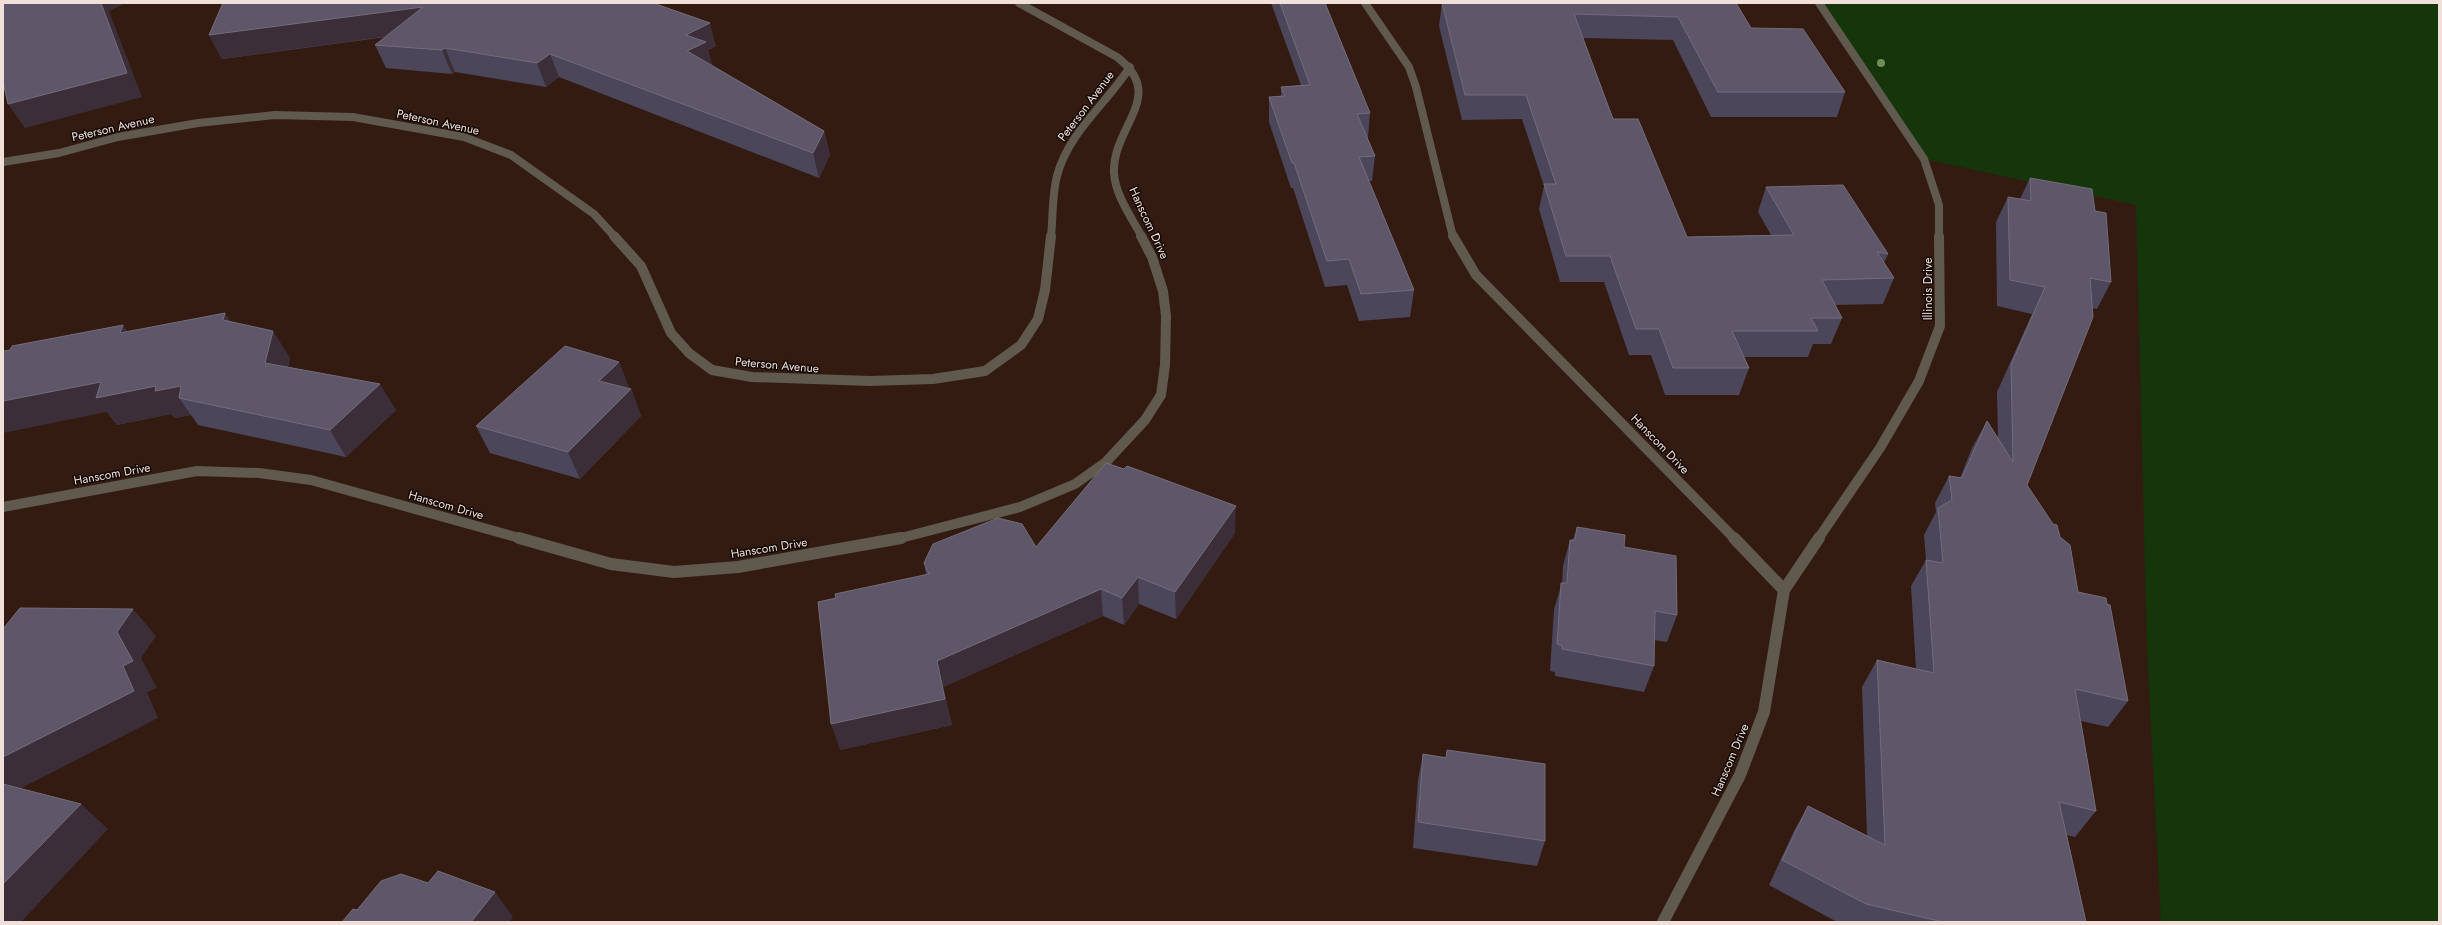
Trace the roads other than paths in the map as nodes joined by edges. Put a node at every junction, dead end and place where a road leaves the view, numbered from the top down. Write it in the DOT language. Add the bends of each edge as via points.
graph roads {
  1 [pos="1019,3"];
  2 [pos="1365,3"];
  3 [pos="1819,3"];
  4 [pos="1130,67"];
  5 [pos="3,162"];
  6 [pos="3,507"];
  7 [pos="1784,590"];
  8 [pos="1663,922"];
  1 -- 4 [label="street, Peterson Avenue" via="1116,56"];
  2 -- 7 [label="street, Hanscom Drive" via="1409,67 1454,241 1476,275"];
  3 -- 7 [label="street, Illinois Drive" via="1924,159 1939,205 1940,326 1919,381 1880,448"];
  4 -- 5 [label="street, Peterson Avenue" via="1117,88 1086,122 1068,148 1058,176 1045,290 1038,319 1021,345 984,371 932,379 870,382 811,380 752,377 712,370 689,353 671,333 641,266 594,214 511,155 464,137 353,117 275,115 198,123 118,137 59,153"];
  4 -- 6 [label="street, Hanscom Drive" via="1139,84 1137,104 1117,148 1114,172 1120,195 1152,257 1163,290 1166,316 1165,365 1161,395 1145,420 1106,462 1075,484 1020,507 882,542 738,567 674,572 610,564 311,480 260,473 197,472"];
  7 -- 8 [label="street, Hanscom Drive" via="1764,712 1740,774"];
}
